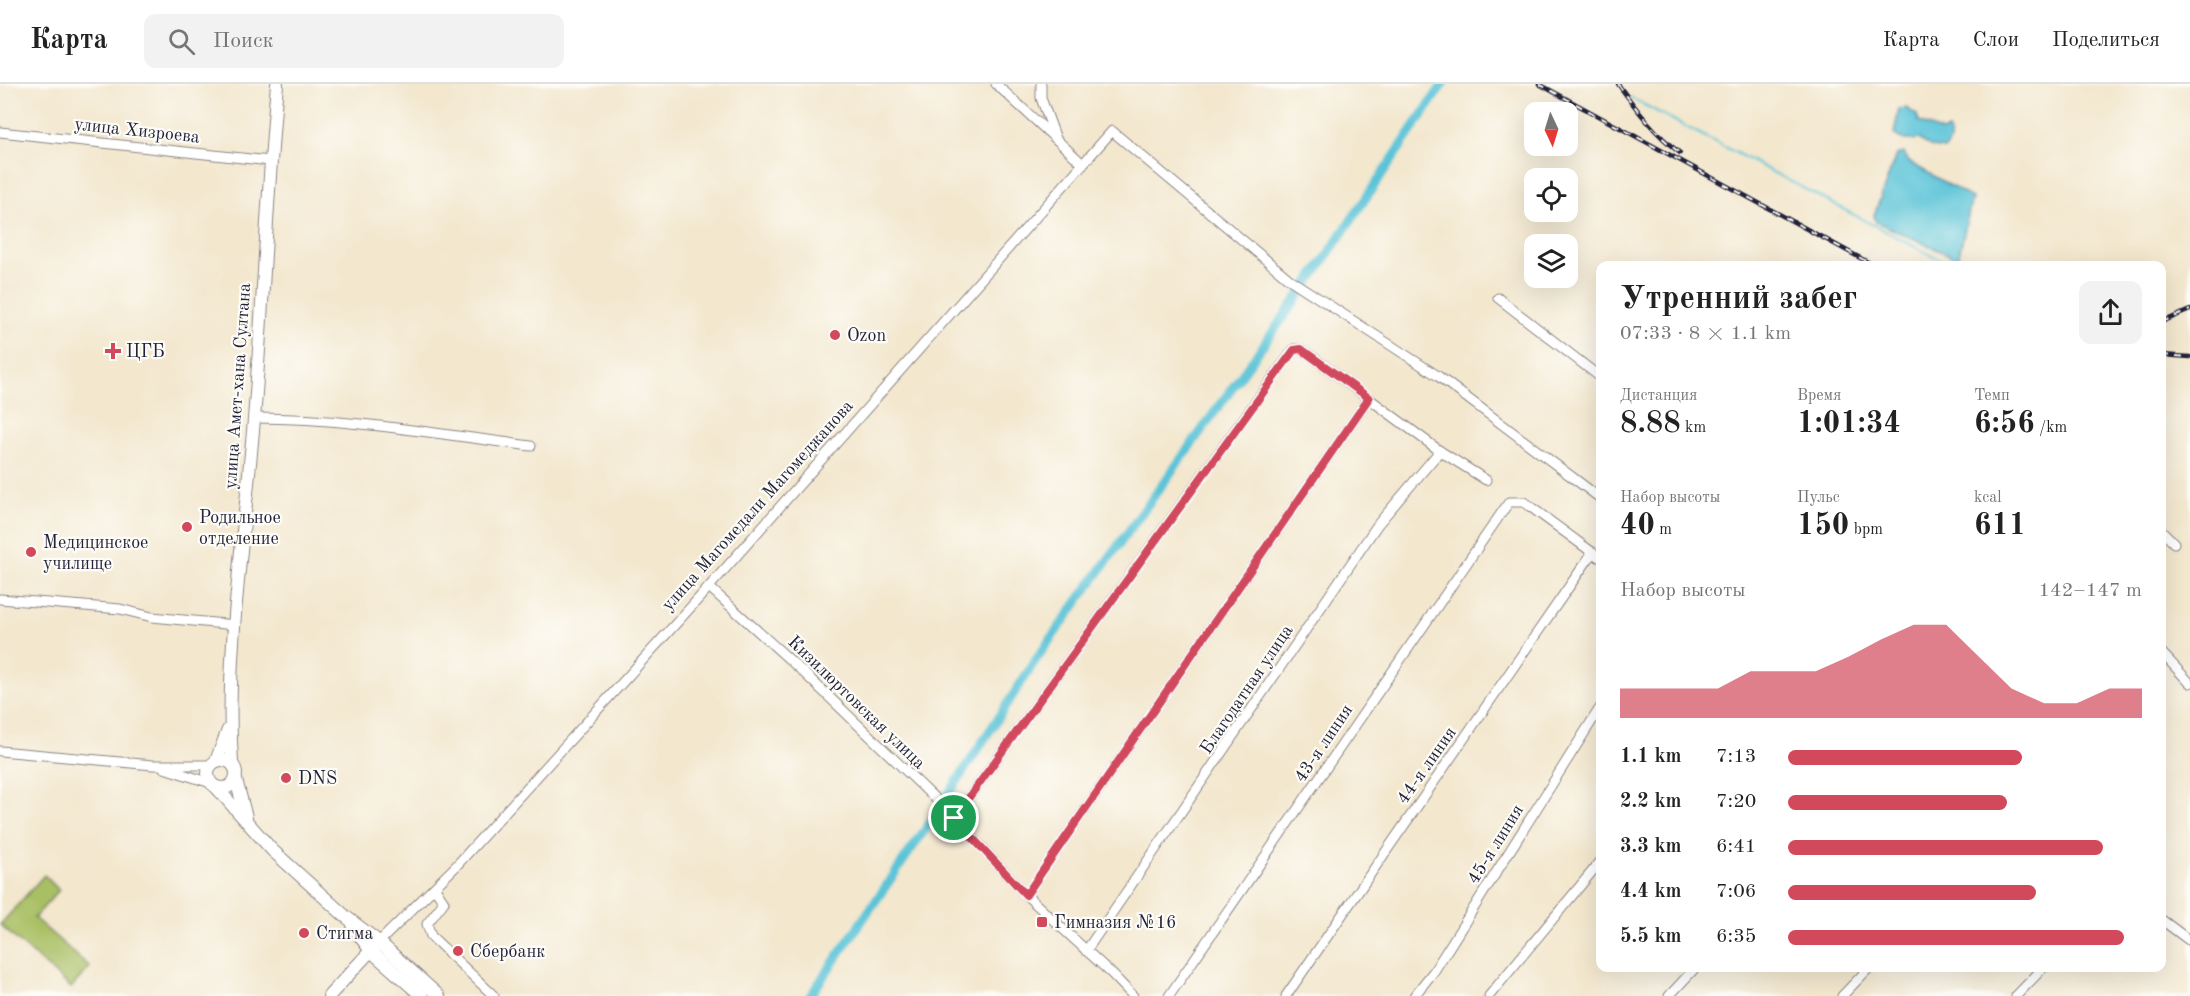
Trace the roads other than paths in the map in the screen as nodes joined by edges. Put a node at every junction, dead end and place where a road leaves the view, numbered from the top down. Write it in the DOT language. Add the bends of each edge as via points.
graph roads {
  1 [pos="277,84"];
  2 [pos="996,84"];
  3 [pos="1041,84"];
  4 [pos="0,132"];
  5 [pos="1056,139"];
  6 [pos="270,161"];
  7 [pos="1083,164"];
  8 [pos="1498,298"];
  9 [pos="1596,375"];
  10 [pos="1369,398"];
  11 [pos="254,418"];
  12 [pos="531,446"];
  13 [pos="1440,451"];
  14 [pos="1486,480"];
  15 [pos="1596,495"];
  16 [pos="2166,535"];
  17 [pos="2174,543"];
  18 [pos="1596,554"];
  19 [pos="1596,556"];
  20 [pos="709,587"];
  21 [pos="0,599"];
  22 [pos="235,625"];
  23 [pos="2166,657"];
  24 [pos="2190,683"];
  25 [pos="1596,714"];
  26 [pos="230,726"];
  27 [pos="0,751"];
  28 [pos="214,763"];
  29 [pos="232,763"];
  30 [pos="153,765"];
  31 [pos="236,780"];
  32 [pos="213,785"];
  33 [pos="951,815"];
  34 [pos="247,821"];
  35 [pos="1596,867"];
  36 [pos="435,888"];
  37 [pos="1026,895"];
  38 [pos="2166,923"];
  39 [pos="2190,941"];
  40 [pos="375,946"];
  41 [pos="1086,951"];
  42 [pos="1691,972"];
  43 [pos="1865,972"];
  44 [pos="2039,972"];
  45 [pos="329,996"];
  46 [pos="422,996"];
  47 [pos="439,996"];
  48 [pos="494,996"];
  49 [pos="1133,996"];
  50 [pos="1169,996"];
  51 [pos="1286,996"];
  52 [pos="1414,996"];
  53 [pos="1489,996"];
  54 [pos="1669,996"];
  55 [pos="1842,996"];
  56 [pos="2016,996"];
  1 -- 6 [label="main road, улица Амет-хана Султана"];
  2 -- 5 [label="street"];
  3 -- 5 [label="street" via="1041,98"];
  4 -- 6 [label="street, улица Хизроева"];
  5 -- 7 [label="street"];
  6 -- 11 [label="main road, улица Амет-хана Султана"];
  7 -- 15 [label="street, улица Магомедали Магомеджановa" via="1112,131 1289,279 1438,376"];
  7 -- 20 [label="street, улица Магомедали Магомеджановa"];
  8 -- 9 [label="street"];
  10 -- 13 [label="street"];
  10 -- 33 [label="street" via="1308,353 1294,350"];
  10 -- 37 [label="street"];
  11 -- 12 [label="street" via="397,428"];
  11 -- 22 [label="main road, улица Амет-хана Султана"];
  13 -- 14 [label="street"];
  13 -- 41 [label="street, Благодатная улица" via="1378,524"];
  16 -- 17 [label="street"];
  18 -- 50 [label="street, 43-я линия" via="1524,502 1509,502 1503,508"];
  19 -- 51 [label="street, 44-я линия"];
  20 -- 33 [label="street, Кизилюртовская улица"];
  20 -- 36 [label="street, улица Магомедали Магомеджановa"];
  21 -- 22 [label="street" via="120,609 152,617"];
  22 -- 26 [label="main road, улица Амет-хана Султана"];
  23 -- 24 [label="street"];
  25 -- 52 [label="street, 45-я линия" via="1434,971"];
  26 -- 28 [label="main road"];
  26 -- 29 [label="main road"];
  27 -- 30 [label="street"];
  28 -- 29 [label="main road"];
  28 -- 30 [label="street"];
  28 -- 32 [label="main road" via="208,777"];
  29 -- 31 [label="main road" via="237,771"];
  30 -- 32 [label="street"];
  31 -- 32 [label="main road" via="224,789"];
  31 -- 34 [label="main road"];
  32 -- 34 [label="main road"];
  33 -- 37 [label="street, Кизилюртовская улица"];
  34 -- 40 [label="main road" via="263,841"];
  35 -- 53 [label="street"];
  36 -- 40 [label="street, улица Магомедали Магомеджановa"];
  36 -- 48 [label="street" via="444,902 427,924 430,936"];
  37 -- 41 [label="street, Кизилюртовская улица"];
  38 -- 39 [label="street"];
  40 -- 45 [label="main road"];
  40 -- 46 [label="main road"];
  40 -- 47 [label="main road"];
  41 -- 49 [label="street, Кизилюртовская улица"];
  42 -- 54 [label="street"];
  43 -- 55 [label="street"];
  44 -- 56 [label="street"];
}
